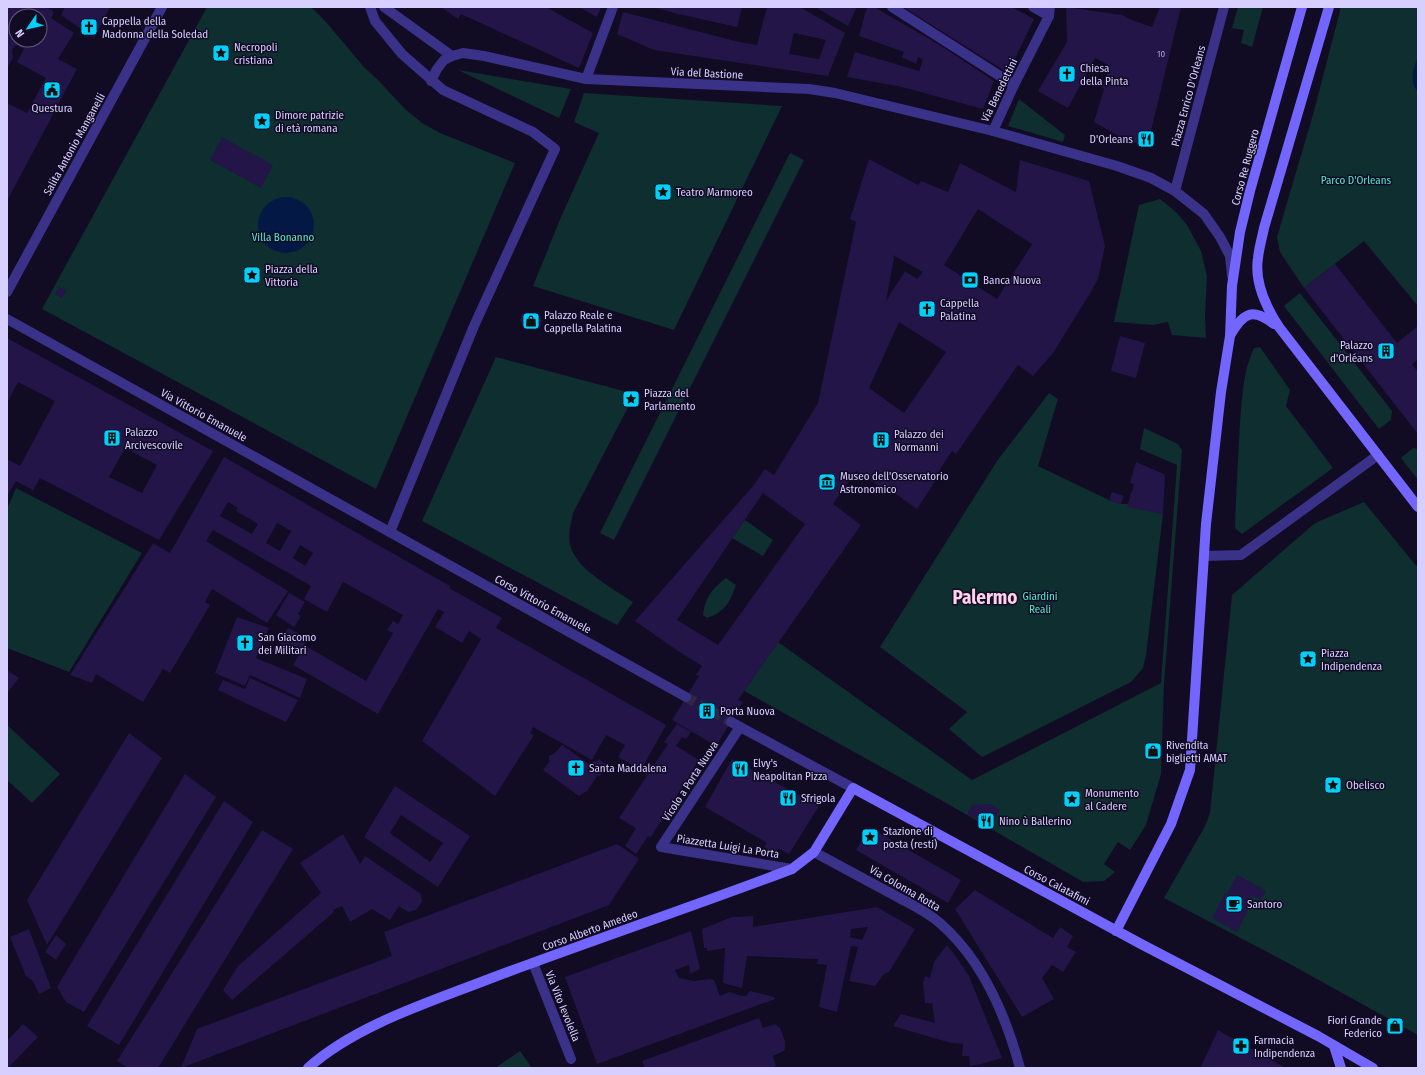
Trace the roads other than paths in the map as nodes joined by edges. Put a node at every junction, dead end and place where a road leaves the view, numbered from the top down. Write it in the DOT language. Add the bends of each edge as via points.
graph roads {
  1 [pos="162,7"];
  2 [pos="370,7"];
  3 [pos="384,7"];
  4 [pos="613,7"];
  5 [pos="892,7"];
  6 [pos="1224,7"];
  7 [pos="1302,7"];
  8 [pos="1329,7"];
  9 [pos="1035,8"];
  10 [pos="1050,11"];
  11 [pos="452,56"];
  12 [pos="586,79"];
  13 [pos="431,81"];
  14 [pos="1014,85"];
  15 [pos="993,132"];
  16 [pos="1175,191"];
  17 [pos="1232,286"];
  18 [pos="7,292"];
  19 [pos="7,319"];
  20 [pos="1279,327"];
  21 [pos="1230,336"];
  22 [pos="1378,455"];
  23 [pos="1418,507"];
  24 [pos="390,532"];
  25 [pos="1205,556"];
  26 [pos="686,697"];
  27 [pos="731,722"];
  28 [pos="740,727"];
  29 [pos="853,788"];
  30 [pos="661,847"];
  31 [pos="814,852"];
  32 [pos="792,869"];
  33 [pos="1116,930"];
  34 [pos="533,963"];
  35 [pos="1334,1046"];
  36 [pos="571,1059"];
  37 [pos="308,1068"];
  38 [pos="1020,1068"];
  39 [pos="1341,1068"];
  40 [pos="1373,1068"];
  1 -- 18 [label="street, Salita Antonio Manganelli"];
  2 -- 13 [label="street" via="375,21 402,54"];
  3 -- 11 [label="street"];
  4 -- 12 [label="street"];
  5 -- 14 [label="street"];
  6 -- 16 [label="street, Piazza Enrico D'Orleans"];
  7 -- 17 [label="main road, Corso Re Ruggero" via="1250,191 1240,232"];
  8 -- 20 [label="main road" via="1257,259 1257,276 1262,293"];
  9 -- 10 [label="street"];
  10 -- 14 [label="street, Via Benedettini"];
  11 -- 12 [label="street, Via del Bastione" via="463,53 484,56"];
  11 -- 13 [label="street" via="444,60"];
  12 -- 15 [label="street, Via del Bastione" via="809,89 835,93"];
  13 -- 24 [label="street" via="443,90 533,132 555,149 474,326"];
  14 -- 15 [label="street, Via Benedettini"];
  15 -- 16 [label="street, Via Benedettini" via="1117,166 1151,178"];
  16 -- 17 [label="street, Via Benedettini" via="1204,214 1220,237 1230,256"];
  17 -- 21 [label="main road, Corso Re Ruggero"];
  19 -- 24 [label="street, Via Vittorio Emanuele"];
  20 -- 21 [label="main road" via="1265,316 1248,315 1238,321"];
  20 -- 22 [label="main road"];
  21 -- 25 [label="main road" via="1221,392 1206,524"];
  22 -- 23 [label="main road"];
  22 -- 25 [label="street" via="1241,555"];
  24 -- 26 [label="street, Corso Vittorio Emanuele"];
  25 -- 33 [label="main road" via="1190,770 1171,824"];
  27 -- 28 [label="street, Corso Calatafimi"];
  28 -- 29 [label="street, Corso Calatafimi"];
  28 -- 30 [label="street, Vicolo a Porta Nuova"];
  29 -- 31 [label="main road, Corso Alberto Amedeo"];
  29 -- 33 [label="main road, Corso Calatafimi"];
  30 -- 32 [label="street, Piazzetta Luigi La Porta"];
  31 -- 32 [label="main road, Corso Alberto Amedeo"];
  31 -- 38 [label="street, Via Colonna Rotta" via="913,905 941,923 963,946 988,985 1013,1042"];
  32 -- 34 [label="main road, Corso Alberto Amedeo"];
  33 -- 35 [label="main road, Corso Calatafimi"];
  34 -- 36 [label="street, Via Vito Ievolella"];
  34 -- 37 [label="main road, Corso Alberto Amedeo" via="433,1000 371,1027 344,1042"];
  35 -- 39 [label="main road"];
  35 -- 40 [label="main road, Corso Calatafimi"];
}
